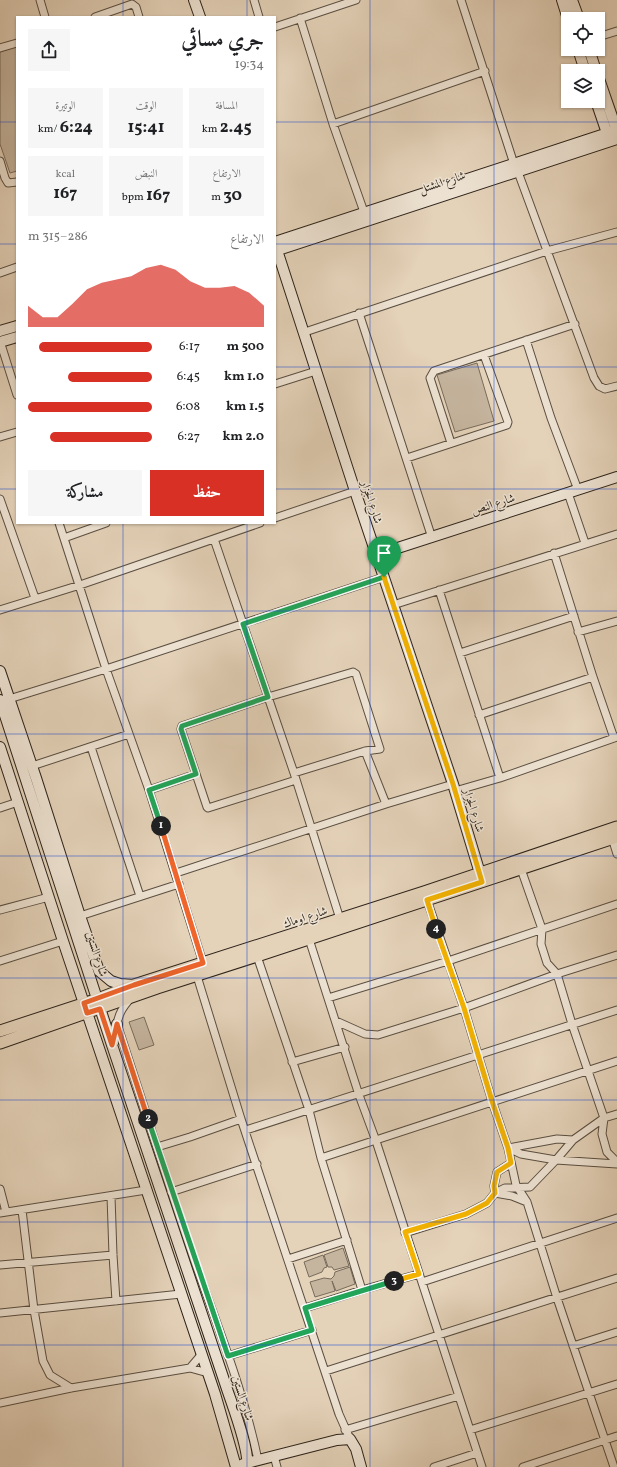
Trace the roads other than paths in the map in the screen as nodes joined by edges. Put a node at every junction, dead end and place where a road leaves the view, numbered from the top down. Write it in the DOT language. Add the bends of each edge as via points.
graph roads {
  1 [pos="40,0"];
  2 [pos="194,0"];
  3 [pos="254,0"];
  4 [pos="356,0"];
  5 [pos="461,0"];
  6 [pos="562,0"];
  7 [pos="572,0"];
  8 [pos="566,12"];
  9 [pos="576,12"];
  10 [pos="45,16"];
  11 [pos="98,16"];
  12 [pos="139,16"];
  13 [pos="200,16"];
  14 [pos="259,16"];
  15 [pos="300,18"];
  16 [pos="276,27"];
  17 [pos="617,31"];
  18 [pos="605,35"];
  19 [pos="16,43"];
  20 [pos="0,48"];
  21 [pos="484,71"];
  22 [pos="605,110"];
  23 [pos="333,124"];
  24 [pos="614,134"];
  25 [pos="0,161"];
  26 [pos="516,168"];
  27 [pos="16,182"];
  28 [pos="364,212"];
  29 [pos="617,232"];
  30 [pos="276,247"];
  31 [pos="547,251"];
  32 [pos="16,267"];
  33 [pos="0,273"];
  34 [pos="359,314"];
  35 [pos="575,324"];
  36 [pos="16,326"];
  37 [pos="0,331"];
  38 [pos="304,332"];
  39 [pos="16,336"];
  40 [pos="526,340"];
  41 [pos="0,342"];
  42 [pos="484,355"];
  43 [pos="316,371"];
  44 [pos="276,384"];
  45 [pos="617,386"];
  46 [pos="16,392"];
  47 [pos="16,432"];
  48 [pos="0,437"];
  49 [pos="451,443"];
  50 [pos="407,458"];
  51 [pos="617,477"];
  52 [pos="355,491"];
  53 [pos="573,491"];
  54 [pos="0,499"];
  55 [pos="276,518"];
  56 [pos="59,524"];
  57 [pos="103,524"];
  58 [pos="257,524"];
  59 [pos="617,534"];
  60 [pos="64,538"];
  61 [pos="432,538"];
  62 [pos="214,539"];
  63 [pos="585,543"];
  64 [pos="554,553"];
  65 [pos="376,555"];
  66 [pos="384,577"];
  67 [pos="80,585"];
  68 [pos="438,590"];
  69 [pos="35,598"];
  70 [pos="393,605"];
  71 [pos="0,610"];
  72 [pos="574,616"];
  73 [pos="617,621"];
  74 [pos="243,624"];
  75 [pos="578,632"];
  76 [pos="460,653"];
  77 [pos="106,669"];
  78 [pos="0,671"];
  79 [pos="593,677"];
  80 [pos="268,697"];
  81 [pos="5,699"];
  82 [pos="479,715"];
  83 [pos="130,734"];
  84 [pos="616,737"];
  85 [pos="0,746"];
  86 [pos="91,747"];
  87 [pos="365,751"];
  88 [pos="32,766"];
  89 [pos="196,774"];
  90 [pos="295,776"];
  91 [pos="500,778"];
  92 [pos="32,780"];
  93 [pos="454,788"];
  94 [pos="149,790"];
  95 [pos="18,802"];
  96 [pos="386,804"];
  97 [pos="0,808"];
  98 [pos="617,827"];
  99 [pos="312,829"];
  100 [pos="615,838"];
  101 [pos="617,854"];
  102 [pos="521,869"];
  103 [pos="176,873"];
  104 [pos="481,877"];
  105 [pos="179,884"];
  106 [pos="140,896"];
  107 [pos="49,897"];
  108 [pos="427,900"];
  109 [pos="617,904"];
  110 [pos="0,910"];
  111 [pos="80,916"];
  112 [pos="340,919"];
  113 [pos="542,929"];
  114 [pos="310,939"];
  115 [pos="63,941"];
  116 [pos="83,955"];
  117 [pos="617,955"];
  118 [pos="257,956"];
  119 [pos="0,961"];
  120 [pos="448,961"];
  121 [pos="203,963"];
  122 [pos="99,971"];
  123 [pos="557,974"];
  124 [pos="197,976"];
  125 [pos="134,985"];
  126 [pos="132,997"];
  127 [pos="328,998"];
  128 [pos="99,1004"];
  129 [pos="86,1008"];
  130 [pos="464,1008"];
  131 [pos="63,1010"];
  132 [pos="617,1010"];
  133 [pos="67,1021"];
  134 [pos="336,1021"];
  135 [pos="117,1024"];
  136 [pos="572,1024"];
  137 [pos="0,1031"];
  138 [pos="0,1043"];
  139 [pos="112,1045"];
  140 [pos="344,1047"];
  141 [pos="479,1054"];
  142 [pos="617,1061"];
  143 [pos="292,1062"];
  144 [pos="588,1070"];
  145 [pos="129,1093"];
  146 [pos="359,1095"];
  147 [pos="116,1098"];
  148 [pos="492,1101"];
  149 [pos="309,1110"];
  150 [pos="617,1114"];
  151 [pos="604,1118"];
  152 [pos="241,1119"];
  153 [pos="246,1130"];
  154 [pos="573,1140"];
  155 [pos="376,1141"];
  156 [pos="156,1147"];
  157 [pos="508,1148"];
  158 [pos="322,1158"];
  159 [pos="556,1160"];
  160 [pos="511,1163"];
  161 [pos="617,1163"];
  162 [pos="257,1164"];
  163 [pos="518,1186"];
  164 [pos="0,1189"];
  165 [pos="146,1190"];
  166 [pos="172,1192"];
  167 [pos="495,1193"];
  168 [pos="111,1196"];
  169 [pos="527,1202"];
  170 [pos="22,1210"];
  171 [pos="3,1213"];
  172 [pos="617,1218"];
  173 [pos="405,1232"];
  174 [pos="347,1240"];
  175 [pos="540,1244"];
  176 [pos="112,1255"];
  177 [pos="288,1259"];
  178 [pos="28,1263"];
  179 [pos="0,1265"];
  180 [pos="419,1274"];
  181 [pos="617,1278"];
  182 [pos="422,1282"];
  183 [pos="362,1290"];
  184 [pos="182,1294"];
  185 [pos="557,1298"];
  186 [pos="116,1301"];
  187 [pos="305,1308"];
  188 [pos="34,1310"];
  189 [pos="0,1313"];
  190 [pos="312,1330"];
  191 [pos="617,1332"];
  192 [pos="439,1336"];
  193 [pos="573,1346"];
  194 [pos="201,1355"];
  195 [pos="228,1356"];
  196 [pos="190,1368"];
  197 [pos="326,1371"];
  198 [pos="208,1373"];
  199 [pos="617,1384"];
  200 [pos="71,1388"];
  201 [pos="589,1393"];
  202 [pos="459,1396"];
  203 [pos="0,1402"];
  204 [pos="345,1430"];
  205 [pos="470,1430"];
  206 [pos="617,1436"];
  207 [pos="350,1439"];
  208 [pos="605,1440"];
  209 [pos="477,1453"];
  210 [pos="274,1456"];
  211 [pos="251,1463"];
  212 [pos="234,1467"];
  213 [pos="277,1467"];
  214 [pos="362,1467"];
  215 [pos="434,1467"];
  216 [pos="482,1467"];
  217 [pos="524,1467"];
  218 [pos="614,1467"];
  1 -- 10 [label="street"];
  2 -- 13 [label="main road"];
  3 -- 14 [label="street"];
  4 -- 15 [label="street"];
  5 -- 21 [label="street"];
  6 -- 8 [label="main road"];
  7 -- 9 [label="main road"];
  11 -- 12 [label="street" via="132,4"];
  15 -- 16 [label="street"];
  15 -- 23 [label="street"];
  17 -- 18 [label="street"];
  19 -- 20 [label="street"];
  21 -- 23 [label="street"];
  21 -- 26 [label="street"];
  22 -- 24 [label="main road"];
  23 -- 28 [label="street"];
  24 -- 26 [label="main road, شارع المشتل"];
  25 -- 27 [label="street" via="8,183"];
  26 -- 28 [label="main road, شارع المشتل"];
  26 -- 30 [label="main road, شارع المشتل" via="470,187"];
  26 -- 31 [label="street"];
  28 -- 30 [label="main road, شارع المشتل"];
  29 -- 31 [label="street"];
  30 -- 38 [label="main road, شارع الجزار"];
  31 -- 34 [label="street"];
  31 -- 35 [label="street"];
  32 -- 33 [label="street"];
  34 -- 38 [label="street"];
  34 -- 50 [label="street"];
  35 -- 40 [label="street"];
  35 -- 45 [label="street" via="598,386 605,389"];
  36 -- 37 [label="main road"];
  38 -- 43 [label="main road, شارع الجزار"];
  39 -- 41 [label="main road"];
  40 -- 42 [label="street"];
  40 -- 53 [label="street"];
  41 -- 46 [label="street"];
  42 -- 49 [label="street" via="431,374 430,378"];
  42 -- 49 [label="street" via="507,425"];
  43 -- 44 [label="street"];
  43 -- 52 [label="main road, شارع الجزار"];
  47 -- 48 [label="street"];
  49 -- 50 [label="street"];
  50 -- 61 [label="street"];
  51 -- 53 [label="main road, شارع النص"];
  52 -- 55 [label="street"];
  52 -- 65 [label="main road, شارع الجزار"];
  53 -- 61 [label="main road, شارع النص"];
  53 -- 63 [label="street"];
  54 -- 69 [label="street"];
  56 -- 60 [label="street"];
  57 -- 60 [label="street"];
  58 -- 62 [label="street"];
  59 -- 63 [label="street"];
  60 -- 67 [label="street"];
  61 -- 65 [label="main road, شارع النص"];
  62 -- 67 [label="street"];
  62 -- 74 [label="street"];
  63 -- 64 [label="street"];
  64 -- 68 [label="street"];
  64 -- 72 [label="street"];
  65 -- 66 [label="main road, شارع الجزار"];
  66 -- 70 [label="main road, شارع الجزار"];
  66 -- 74 [label="street"];
  67 -- 69 [label="street"];
  67 -- 77 [label="street"];
  68 -- 70 [label="street"];
  68 -- 76 [label="street"];
  69 -- 71 [label="street"];
  70 -- 93 [label="main road, شارع الجزار"];
  72 -- 75 [label="street"];
  72 -- 76 [label="street"];
  73 -- 75 [label="street"];
  74 -- 77 [label="street"];
  74 -- 80 [label="street"];
  75 -- 79 [label="street"];
  76 -- 82 [label="street"];
  77 -- 81 [label="street"];
  77 -- 83 [label="street"];
  78 -- 81 [label="main road"];
  79 -- 82 [label="street"];
  79 -- 84 [label="street"];
  80 -- 87 [label="street" via="353,672 358,676 380,749"];
  80 -- 89 [label="street" via="182,726"];
  80 -- 90 [label="street"];
  81 -- 88 [label="main road"];
  81 -- 92 [label="main road, شارع الستين"];
  82 -- 91 [label="street"];
  83 -- 86 [label="street"];
  83 -- 94 [label="street"];
  84 -- 91 [label="street"];
  85 -- 95 [label="main road"];
  86 -- 88 [label="street"];
  86 -- 106 [label="street"];
  87 -- 90 [label="street"];
  87 -- 96 [label="street"];
  88 -- 92 [label="main road"];
  89 -- 90 [label="street" via="208,808"];
  89 -- 94 [label="street"];
  90 -- 99 [label="street"];
  91 -- 93 [label="street"];
  92 -- 111 [label="main road"];
  92 -- 116 [label="main road, شارع الستين"];
  93 -- 96 [label="street"];
  93 -- 104 [label="main road, شارع الجزار"];
  94 -- 103 [label="street"];
  95 -- 97 [label="street"];
  95 -- 107 [label="main road"];
  96 -- 99 [label="street"];
  98 -- 104 [label="main road, شارع اوماك"];
  99 -- 103 [label="street"];
  99 -- 112 [label="street"];
  100 -- 101 [label="street"];
  100 -- 102 [label="main road, شارع اوماك"];
  102 -- 104 [label="main road, شارع اوماك"];
  102 -- 113 [label="street"];
  103 -- 105 [label="street"];
  104 -- 108 [label="main road, شارع اوماك"];
  104 -- 112 [label="main road, شارع اوماك"];
  105 -- 106 [label="street"];
  105 -- 121 [label="street"];
  106 -- 111 [label="street"];
  107 -- 110 [label="street"];
  107 -- 115 [label="main road"];
  108 -- 114 [label="main road, شارع اوماك"];
  108 -- 120 [label="street"];
  109 -- 113 [label="street"];
  111 -- 122 [label="main road"];
  112 -- 121 [label="main road, شارع اوماك"];
  113 -- 120 [label="street"];
  113 -- 123 [label="street" via="541,944 547,962"];
  114 -- 118 [label="main road, شارع اوماك"];
  114 -- 127 [label="street"];
  115 -- 119 [label="street"];
  115 -- 129 [label="main road"];
  116 -- 122 [label="main road"];
  116 -- 128 [label="main road, شارع الستين"];
  117 -- 123 [label="street"];
  118 -- 124 [label="main road, شارع اوماك"];
  118 -- 143 [label="street"];
  120 -- 127 [label="street"];
  120 -- 130 [label="street"];
  121 -- 125 [label="main road, شارع اوماك"];
  122 -- 125 [label="main road" via="112,981"];
  123 -- 130 [label="street"];
  123 -- 136 [label="street"];
  124 -- 126 [label="main road, شارع اوماك"];
  124 -- 152 [label="street"];
  125 -- 128 [label="main road, شارع اوماك"];
  126 -- 128 [label="main road, شارع اوماك"];
  126 -- 135 [label="street" via="123,1006"];
  127 -- 134 [label="street"];
  128 -- 129 [label="main road, شارع اوماك"];
  128 -- 139 [label="main road, شارع الستين"];
  129 -- 131 [label="main road, شارع اوماك"];
  129 -- 133 [label="main road, شارع اوماك"];
  129 -- 147 [label="main road"];
  130 -- 134 [label="street" via="378,1035 365,1034"];
  130 -- 141 [label="street"];
  131 -- 133 [label="main road"];
  131 -- 137 [label="main road, شارع اوماك"];
  132 -- 136 [label="street"];
  133 -- 138 [label="main road, شارع اوماك"];
  134 -- 140 [label="street"];
  135 -- 139 [label="main road"];
  135 -- 156 [label="street"];
  136 -- 141 [label="street"];
  136 -- 144 [label="street"];
  139 -- 145 [label="main road, شارع الستين"];
  140 -- 143 [label="street"];
  140 -- 146 [label="street"];
  141 -- 146 [label="street"];
  141 -- 148 [label="street"];
  142 -- 144 [label="street"];
  143 -- 149 [label="street"];
  144 -- 148 [label="street"];
  144 -- 151 [label="street"];
  145 -- 147 [label="main road"];
  145 -- 211 [label="main road, شارع الستين"];
  146 -- 149 [label="street"];
  146 -- 155 [label="street"];
  147 -- 165 [label="main road"];
  148 -- 155 [label="street"];
  148 -- 157 [label="street"];
  149 -- 153 [label="street"];
  149 -- 158 [label="street"];
  150 -- 151 [label="street"];
  151 -- 154 [label="street"];
  151 -- 161 [label="street" via="602,1134 607,1152"];
  152 -- 153 [label="street"];
  152 -- 156 [label="street"];
  153 -- 162 [label="street"];
  154 -- 157 [label="street"];
  154 -- 159 [label="street"];
  155 -- 158 [label="street"];
  155 -- 173 [label="street"];
  156 -- 166 [label="street"];
  157 -- 159 [label="street" via="521,1154"];
  157 -- 160 [label="street"];
  158 -- 174 [label="street"];
  159 -- 161 [label="street"];
  159 -- 163 [label="street" via="530,1186"];
  160 -- 163 [label="street"];
  160 -- 167 [label="street" via="497,1172"];
  162 -- 166 [label="street"];
  162 -- 177 [label="street"];
  163 -- 167 [label="street"];
  163 -- 169 [label="street"];
  164 -- 171 [label="street"];
  165 -- 168 [label="street"];
  165 -- 184 [label="main road"];
  166 -- 195 [label="street"];
  167 -- 169 [label="street"];
  167 -- 173 [label="street" via="487,1203 466,1214"];
  168 -- 170 [label="street"];
  168 -- 176 [label="street"];
  169 -- 175 [label="street"];
  170 -- 171 [label="street"];
  170 -- 178 [label="street"];
  172 -- 175 [label="street"];
  173 -- 180 [label="street"];
  174 -- 177 [label="street"];
  174 -- 183 [label="street"];
  175 -- 182 [label="street"];
  175 -- 185 [label="street"];
  176 -- 178 [label="street"];
  176 -- 186 [label="street"];
  177 -- 187 [label="street"];
  178 -- 179 [label="street"];
  178 -- 188 [label="street"];
  180 -- 182 [label="street"];
  180 -- 183 [label="street"];
  181 -- 185 [label="street"];
  182 -- 192 [label="street"];
  183 -- 187 [label="street"];
  184 -- 186 [label="street"];
  184 -- 194 [label="main road"];
  185 -- 192 [label="street"];
  185 -- 193 [label="street"];
  186 -- 188 [label="street"];
  187 -- 190 [label="street"];
  188 -- 189 [label="street"];
  188 -- 200 [label="street" via="43,1362 50,1375"];
  190 -- 195 [label="street"];
  190 -- 197 [label="street"];
  191 -- 193 [label="street"];
  192 -- 197 [label="street"];
  192 -- 202 [label="street"];
  193 -- 201 [label="street"];
  194 -- 196 [label="street"];
  194 -- 198 [label="main road"];
  195 -- 211 [label="street" via="254,1440"];
  196 -- 198 [label="street"];
  196 -- 200 [label="street"];
  197 -- 204 [label="street"];
  198 -- 212 [label="main road"];
  199 -- 201 [label="street"];
  200 -- 203 [label="street"];
  201 -- 205 [label="street"];
  201 -- 208 [label="street"];
  202 -- 204 [label="street"];
  202 -- 205 [label="street"];
  204 -- 207 [label="street"];
  205 -- 209 [label="street"];
  206 -- 208 [label="street"];
  207 -- 210 [label="main road"];
  207 -- 214 [label="main road"];
  208 -- 217 [label="street"];
  208 -- 218 [label="street"];
  209 -- 215 [label="street"];
  209 -- 216 [label="street"];
  210 -- 211 [label="main road"];
  210 -- 213 [label="street"];
  211 -- 212 [label="main road"];
}
